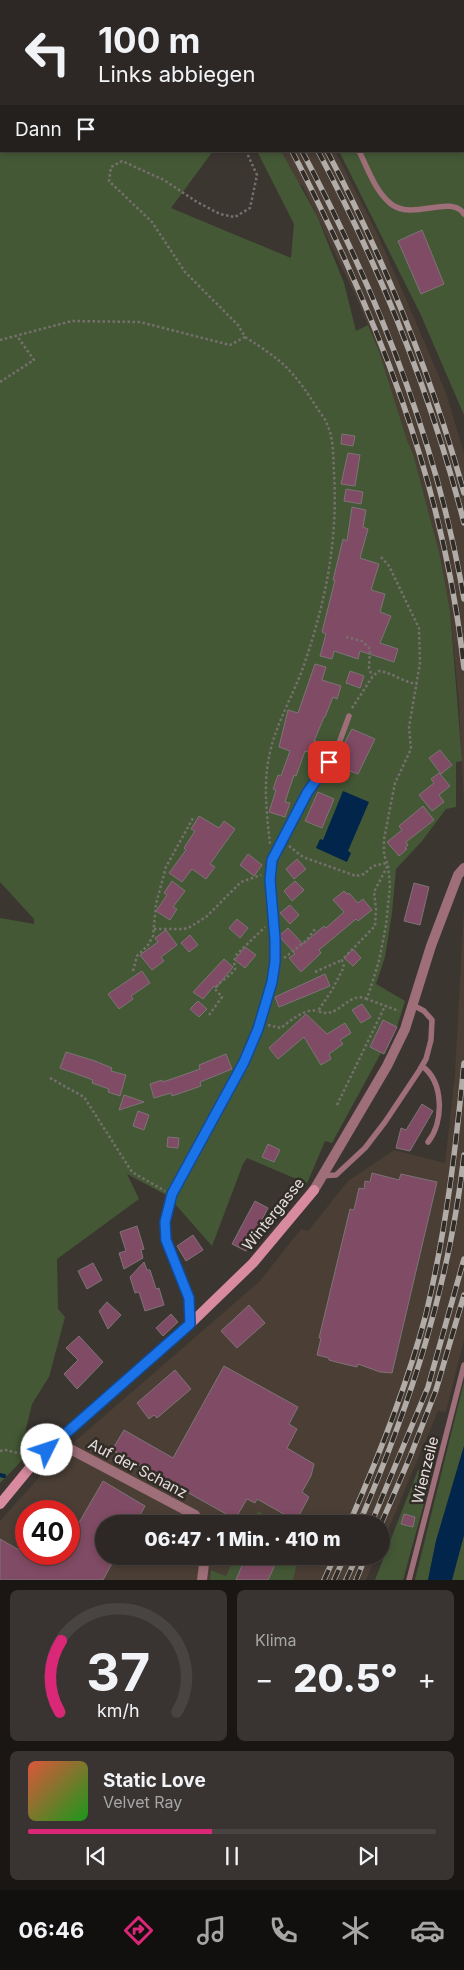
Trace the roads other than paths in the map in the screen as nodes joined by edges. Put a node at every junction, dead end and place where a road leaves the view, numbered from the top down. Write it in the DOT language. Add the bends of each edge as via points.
graph roads {
  1 [pos="360,152"];
  2 [pos="464,214"];
  3 [pos="350,716"];
  4 [pos="464,868"];
  5 [pos="413,1005"];
  6 [pos="422,1066"];
  7 [pos="428,1142"];
  8 [pos="321,1176"];
  9 [pos="190,1324"];
  10 [pos="464,1365"];
  11 [pos="57,1442"];
  12 [pos="0,1504"];
  13 [pos="195,1515"];
  14 [pos="204,1565"];
  15 [pos="202,1580"];
  16 [pos="409,1580"];
  1 -- 2 [label="lane" via="381,194 392,205 412,211 453,206"];
  3 -- 9 [label="lane" via="336,751 307,793 272,860 275,962 272,982 244,1062 172,1194 165,1222 166,1240 189,1298"];
  4 -- 5 [label="street, Wintergasse" via="458,875 438,928"];
  5 -- 6 [label="lane" via="432,1020 431,1040"];
  5 -- 8 [label="street, Wintergasse" via="387,1066"];
  6 -- 7 [label="lane" via="435,1080 439,1107 435,1134"];
  6 -- 8 [label="lane" via="365,1148 336,1175"];
  8 -- 9 [label="street, Wintergasse" via="314,1190 253,1263"];
  9 -- 11 [label="street, Wintergasse"];
  10 -- 16 [label="lane, Wienzeile"];
  11 -- 12 [label="street, Wintergasse" via="37,1459"];
  11 -- 13 [label="street, Auf der Schanz"];
  14 -- 15 [label="street"];
}
